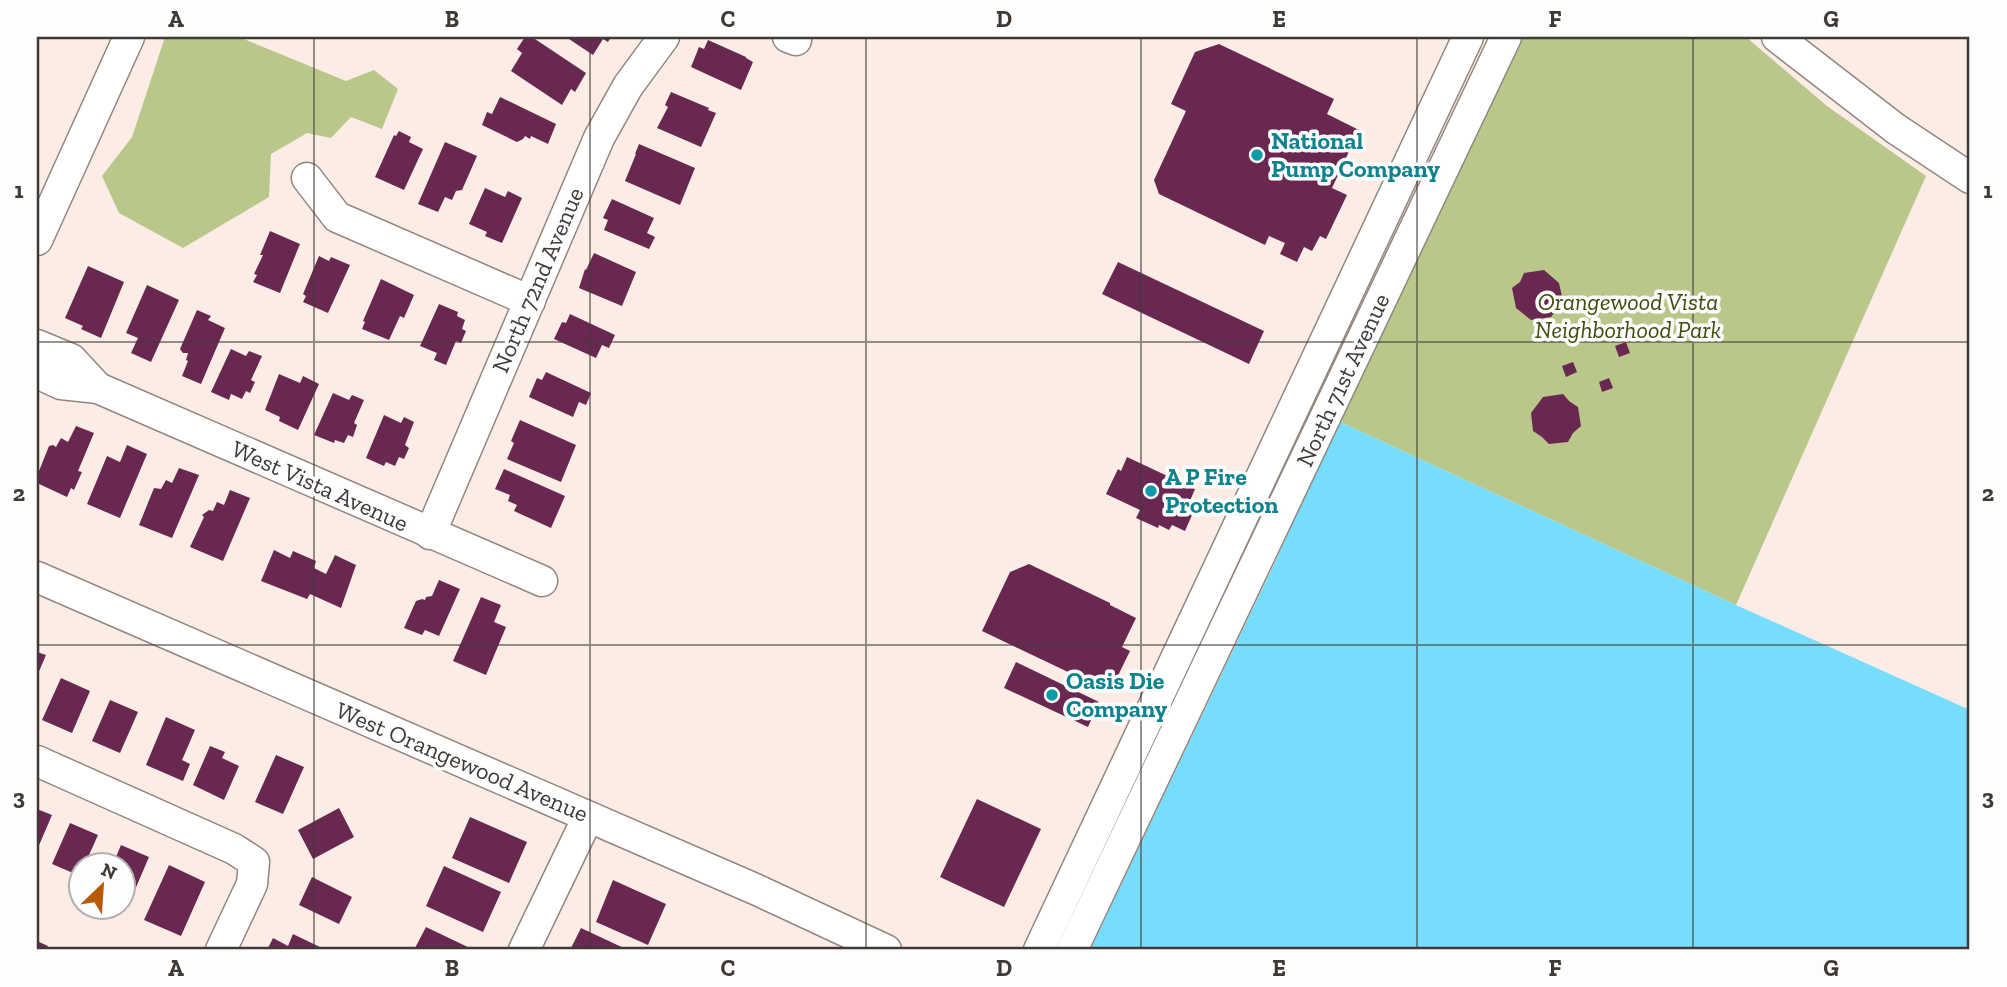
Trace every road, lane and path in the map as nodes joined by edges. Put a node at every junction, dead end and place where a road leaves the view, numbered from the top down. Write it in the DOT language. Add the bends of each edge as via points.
graph roads {
  1 [pos="129,37"];
  2 [pos="664,37"];
  3 [pos="1468,37"];
  4 [pos="1506,37"];
  5 [pos="1777,37"];
  6 [pos="1419,140"];
  7 [pos="1449,155"];
  8 [pos="307,178"];
  9 [pos="1970,178"];
  10 [pos="37,240"];
  11 [pos="530,301"];
  12 [pos="37,345"];
  13 [pos="37,373"];
  14 [pos="98,388"];
  15 [pos="430,534"];
  16 [pos="37,577"];
  17 [pos="542,581"];
  18 [pos="37,761"];
  19 [pos="588,817"];
  20 [pos="221,950"];
  21 [pos="524,950"];
  22 [pos="887,950"];
  23 [pos="1039,950"];
  24 [pos="1072,950"];
  1 -- 10 [label="street"];
  2 -- 11 [label="street, North 72nd Avenue" via="628,86 599,138"];
  3 -- 6 [label="street, North 71st Avenue"];
  4 -- 7 [label="street, North 71st Avenue"];
  5 -- 9 [label="street" via="1896,130"];
  6 -- 7 [label="street"];
  6 -- 23 [label="street, North 71st Avenue"];
  7 -- 24 [label="street, North 71st Avenue"];
  8 -- 11 [label="street" via="337,217"];
  11 -- 15 [label="street, North 72nd Avenue"];
  12 -- 14 [label="street, West Vista Avenue" via="71,359"];
  13 -- 14 [label="street, West Vista Avenue" via="61,384"];
  14 -- 15 [label="street, West Vista Avenue"];
  15 -- 17 [label="street, West Vista Avenue"];
  16 -- 19 [label="street, West Orangewood Avenue"];
  18 -- 20 [label="street" via="254,862 252,884"];
  19 -- 21 [label="street"];
  19 -- 22 [label="street, West Orangewood Avenue"];
}
